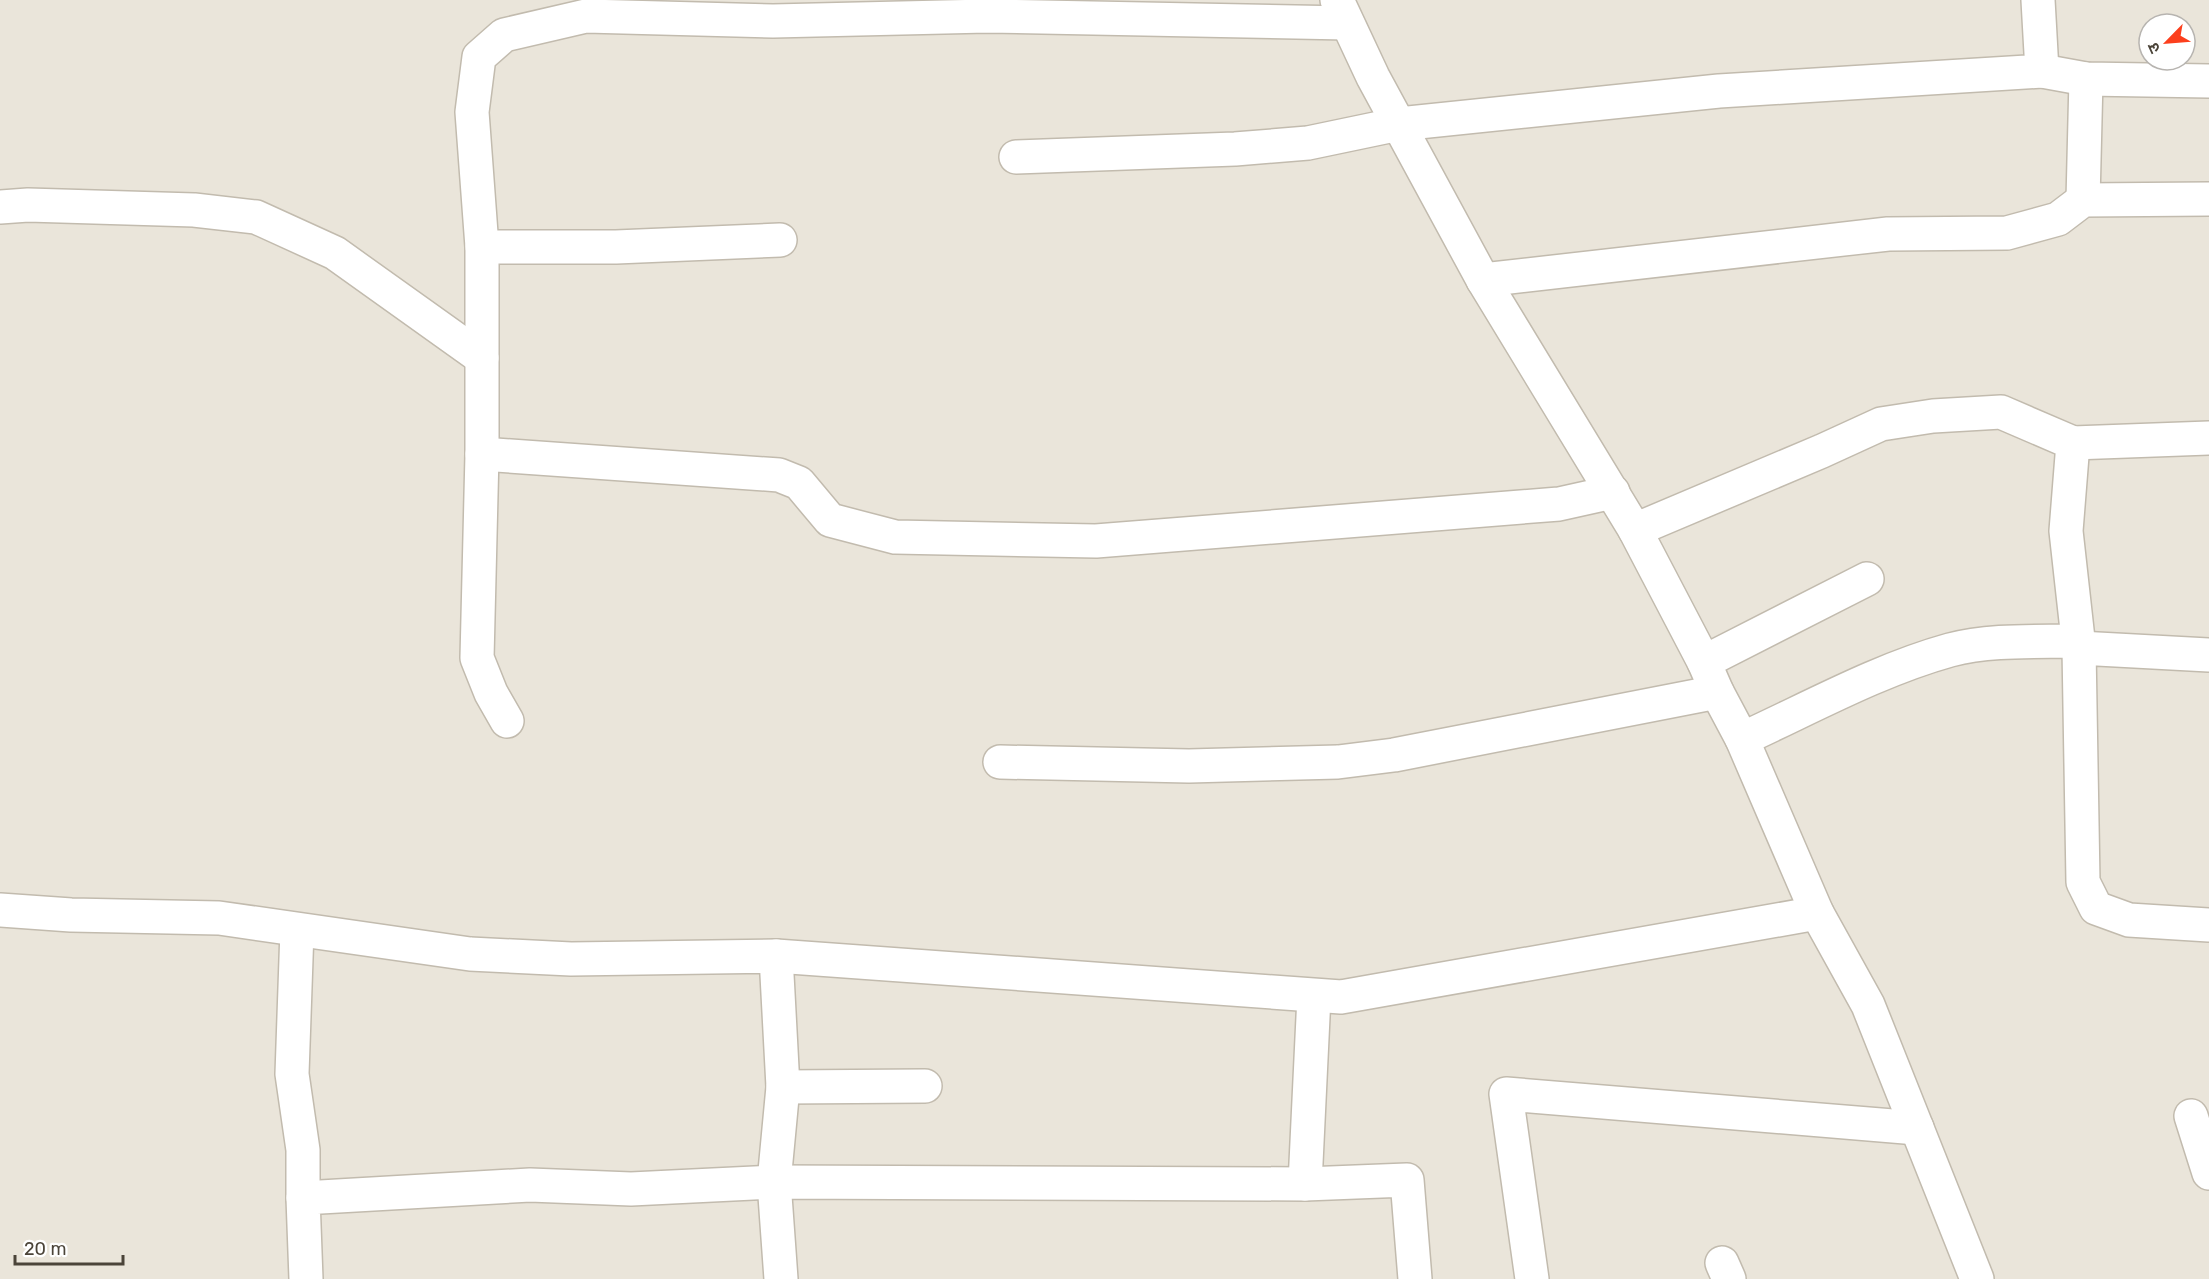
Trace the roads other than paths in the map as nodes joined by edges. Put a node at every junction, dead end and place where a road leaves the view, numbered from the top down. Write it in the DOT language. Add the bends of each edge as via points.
graph roads {
  1 [pos="2038,0"];
  2 [pos="586,8"];
  3 [pos="1342,12"];
  4 [pos="2042,71"];
  5 [pos="2086,79"];
  6 [pos="2209,81"];
  7 [pos="1399,124"];
  8 [pos="1016,157"];
  9 [pos="2209,199"];
  10 [pos="2083,200"];
  11 [pos="0,207"];
  12 [pos="780,240"];
  13 [pos="482,247"];
  14 [pos="1483,280"];
  15 [pos="482,358"];
  16 [pos="2209,438"];
  17 [pos="2073,443"];
  18 [pos="482,454"];
  19 [pos="1612,492"];
  20 [pos="1635,530"];
  21 [pos="1867,579"];
  22 [pos="2079,644"];
  23 [pos="2209,655"];
  24 [pos="1704,662"];
  25 [pos="1717,692"];
  26 [pos="507,721"];
  27 [pos="1742,739"];
  28 [pos="1000,762"];
  29 [pos="0,910"];
  30 [pos="1817,913"];
  31 [pos="2209,925"];
  32 [pos="297,930"];
  33 [pos="776,956"];
  34 [pos="1314,996"];
  35 [pos="925,1086"];
  36 [pos="783,1087"];
  37 [pos="2191,1116"];
  38 [pos="1917,1128"];
  39 [pos="2209,1173"];
  40 [pos="774,1182"];
  41 [pos="1305,1184"];
  42 [pos="303,1198"];
  43 [pos="306,1279"];
  44 [pos="781,1279"];
  45 [pos="1415,1279"];
  46 [pos="1532,1279"];
  47 [pos="1977,1279"];
  1 -- 4 [label="street"];
  2 -- 3 [label="street" via="773,21"];
  2 -- 13 [label="street" via="504,35 479,57 472,112"];
  3 -- 7 [label="street"];
  4 -- 5 [label="street"];
  4 -- 7 [label="street" via="1719,91"];
  5 -- 6 [label="street"];
  5 -- 10 [label="street"];
  7 -- 8 [label="street" via="1308,143"];
  7 -- 14 [label="street"];
  9 -- 10 [label="street"];
  10 -- 14 [label="street" via="2058,219 2007,233 1888,234"];
  11 -- 15 [label="street" via="194,210 256,217 335,253"];
  12 -- 13 [label="street" via="616,247"];
  13 -- 15 [label="street"];
  14 -- 19 [label="street"];
  15 -- 18 [label="street"];
  16 -- 17 [label="street"];
  17 -- 20 [label="street" via="2001,412 1881,424"];
  17 -- 22 [label="street" via="2066,531"];
  18 -- 19 [label="street" via="779,475 799,483 830,520 895,537 1096,541 1560,504"];
  18 -- 26 [label="street" via="477,657"];
  19 -- 20 [label="street"];
  20 -- 24 [label="street"];
  21 -- 24 [label="street"];
  22 -- 23 [label="street"];
  22 -- 27 [label="street" via="1995,644 1951,650 1884,674"];
  22 -- 31 [label="street" via="2083,882 2096,908 2129,920"];
  24 -- 25 [label="street"];
  25 -- 27 [label="street"];
  25 -- 28 [label="street" via="1394,755 1338,762 1189,766"];
  27 -- 30 [label="street"];
  29 -- 32 [label="street" via="219,918"];
  30 -- 34 [label="street" via="1341,997"];
  30 -- 38 [label="street" via="1868,1005"];
  32 -- 33 [label="street" via="470,954 571,959"];
  32 -- 42 [label="street" via="292,1074 303,1150"];
  33 -- 34 [label="street"];
  33 -- 36 [label="street"];
  34 -- 41 [label="street"];
  35 -- 36 [label="street"];
  36 -- 40 [label="street"];
  37 -- 39 [label="street"];
  38 -- 46 [label="street" via="1506,1094"];
  38 -- 47 [label="street"];
  40 -- 41 [label="street"];
  40 -- 42 [label="street" via="631,1189 530,1185"];
  40 -- 44 [label="street"];
  41 -- 45 [label="street" via="1407,1180"];
  42 -- 43 [label="street"];
}
